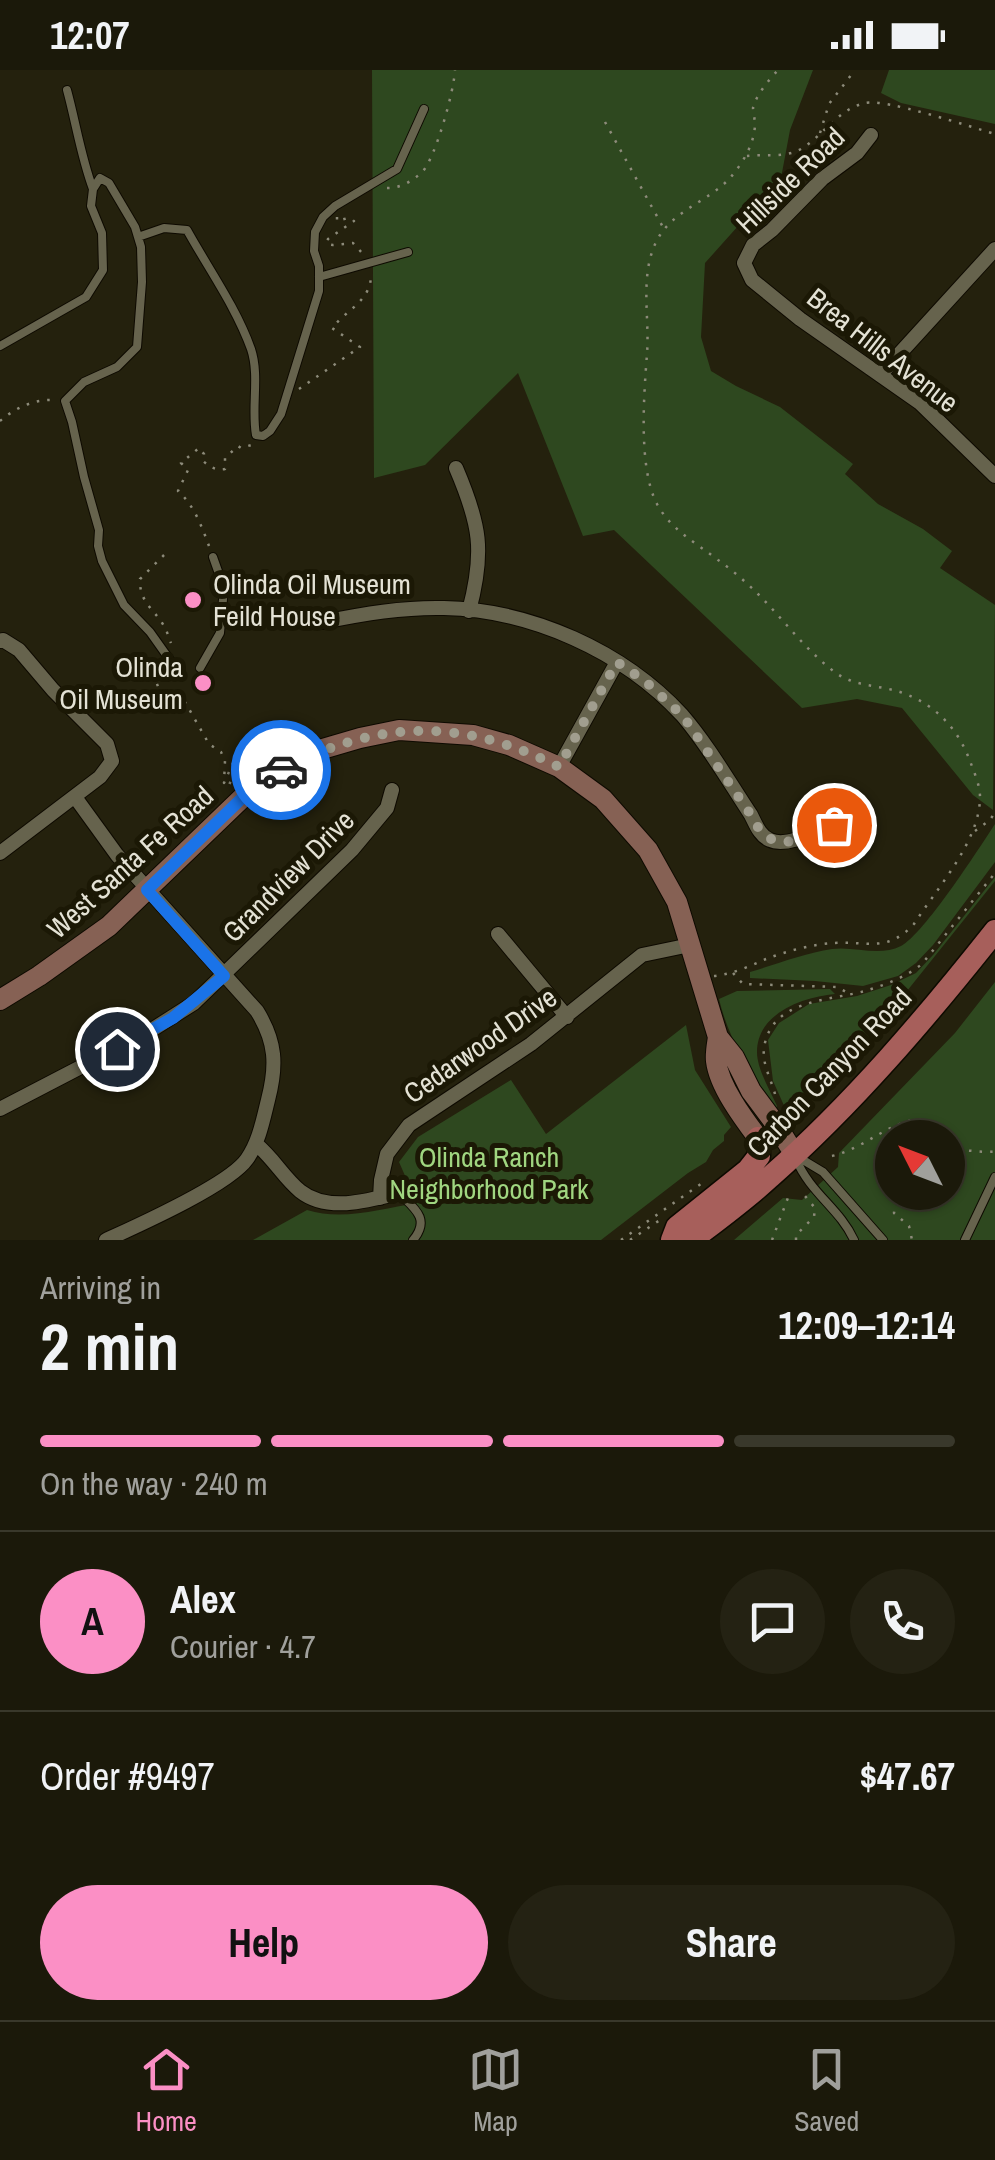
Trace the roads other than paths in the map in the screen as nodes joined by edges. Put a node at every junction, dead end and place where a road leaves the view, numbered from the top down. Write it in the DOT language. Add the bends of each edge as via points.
graph roads {
  1 [pos="66,90"];
  2 [pos="424,108"];
  3 [pos="871,135"];
  4 [pos="93,189"];
  5 [pos="138,236"];
  6 [pos="995,248"];
  7 [pos="408,252"];
  8 [pos="744,263"];
  9 [pos="319,277"];
  10 [pos="0,346"];
  11 [pos="881,374"];
  12 [pos="456,468"];
  13 [pos="995,476"];
  14 [pos="214,557"];
  15 [pos="469,611"];
  16 [pos="323,622"];
  17 [pos="2,641"];
  18 [pos="617,662"];
  19 [pos="200,668"];
  20 [pos="177,670"];
  21 [pos="559,767"];
  22 [pos="392,790"];
  23 [pos="75,797"];
  24 [pos="860,808"];
  25 [pos="0,853"];
  26 [pos="147,890"];
  27 [pos="995,931"];
  28 [pos="498,934"];
  29 [pos="690,944"];
  30 [pos="224,976"];
  31 [pos="0,1000"];
  32 [pos="567,1017"];
  33 [pos="718,1037"];
  34 [pos="0,1109"];
  35 [pos="758,1138"];
  36 [pos="256,1144"];
  37 [pos="794,1155"];
  38 [pos="995,1178"];
  39 [pos="405,1191"];
  40 [pos="380,1198"];
  41 [pos="106,1240"];
  42 [pos="413,1240"];
  43 [pos="672,1240"];
  44 [pos="691,1240"];
  45 [pos="854,1240"];
  46 [pos="883,1240"];
  47 [pos="965,1240"];
  1 -- 4 [label="lane"];
  2 -- 9 [label="lane" via="397,169 323,217 314,232"];
  3 -- 8 [label="street, Hillside Road" via="754,245"];
  4 -- 5 [label="lane" via="100,178 109,183"];
  4 -- 10 [label="lane" via="103,270 86,297"];
  5 -- 9 [label="lane" via="187,230 251,350 256,435 270,432 281,414"];
  5 -- 20 [label="lane" via="137,346 65,401 102,562 124,605"];
  6 -- 11 [label="street"];
  7 -- 9 [label="lane"];
  8 -- 11 [label="street, Brea Hills Avenue" via="752,280"];
  11 -- 13 [label="street, Brea Hills Avenue"];
  12 -- 15 [label="street" via="480,555"];
  14 -- 19 [label="lane" via="224,588 220,634"];
  15 -- 16 [label="street" via="385,611"];
  15 -- 18 [label="street" via="550,630"];
  17 -- 23 [label="street" via="19,650 107,744 112,761"];
  18 -- 21 [label="street"];
  18 -- 24 [label="street" via="683,716 768,840 810,835"];
  21 -- 26 [label="street, West Santa Fe Road" via="510,745 432,731 399,730 319,750 256,786"];
  21 -- 29 [label="street, West Santa Fe Road" via="602,799 648,850 677,902"];
  22 -- 30 [label="street, Grandview Drive" via="352,850"];
  23 -- 25 [label="street"];
  23 -- 26 [label="street"];
  26 -- 30 [label="street"];
  26 -- 31 [label="street, West Santa Fe Road" via="77,950"];
  27 -- 37 [label="main road, Carbon Canyon Road" via="943,997"];
  28 -- 32 [label="street"];
  29 -- 32 [label="street, Cedarwood Drive" via="642,955"];
  29 -- 33 [label="street, West Santa Fe Road"];
  30 -- 34 [label="street, Grandview Drive" via="173,1018"];
  30 -- 36 [label="street" via="268,1029 273,1048 275,1076"];
  32 -- 40 [label="street, Cedarwood Drive" via="409,1126 388,1154"];
  33 -- 35 [label="street, West Santa Fe Road" via="715,1060"];
  33 -- 37 [label="street, West Santa Fe Road"];
  35 -- 43 [label="main road" via="758,1156 748,1170 677,1227"];
  36 -- 40 [label="street" via="310,1198"];
  36 -- 41 [label="street" via="224,1180"];
  37 -- 44 [label="main road, Carbon Canyon Road"];
  37 -- 45 [label="lane" via="804,1179"];
  37 -- 46 [label="lane" via="823,1172"];
  38 -- 47 [label="lane"];
  39 -- 40 [label="street"];
  39 -- 42 [label="lane" via="422,1224"];
}
